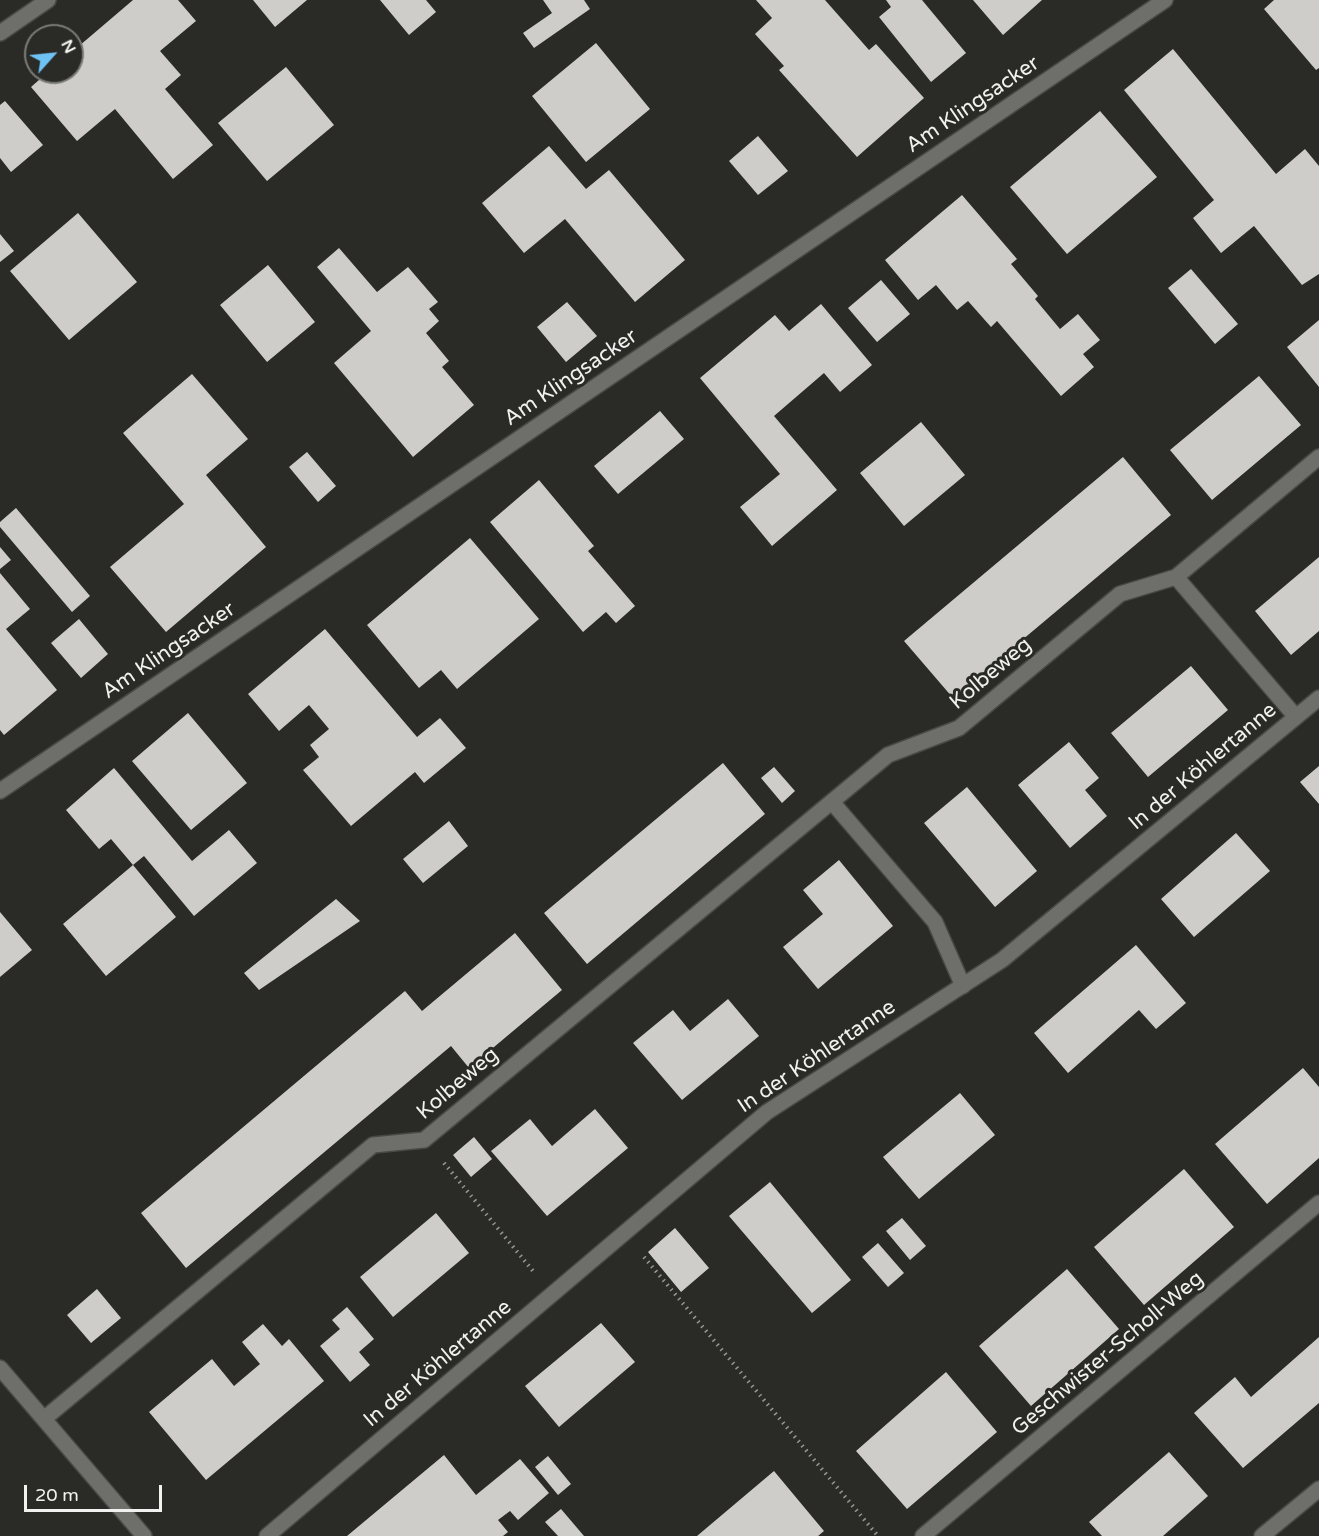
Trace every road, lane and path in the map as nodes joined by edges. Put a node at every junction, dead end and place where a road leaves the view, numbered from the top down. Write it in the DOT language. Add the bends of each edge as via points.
graph roads {
  1 [pos="48,0"];
  2 [pos="1165,0"];
  3 [pos="0,33"];
  4 [pos="1319,457"];
  5 [pos="1176,578"];
  6 [pos="1319,698"];
  7 [pos="1296,717"];
  8 [pos="0,791"];
  9 [pos="832,802"];
  10 [pos="963,986"];
  11 [pos="424,1140"];
  12 [pos="1319,1203"];
  13 [pos="625,1233"];
  14 [pos="553,1294"];
  15 [pos="0,1368"];
  16 [pos="45,1418"];
  17 [pos="1319,1489"];
  18 [pos="144,1536"];
  19 [pos="267,1536"];
  20 [pos="878,1536"];
  21 [pos="923,1536"];
  22 [pos="1262,1536"];
  1 -- 3 [label="street"];
  2 -- 8 [label="street, Am Klingsacker"];
  4 -- 5 [label="street, Kolbeweg"];
  5 -- 7 [label="street"];
  5 -- 9 [label="street, Kolbeweg" via="1120,594 958,728 888,754"];
  6 -- 7 [label="street, In der Köhlertanne"];
  7 -- 10 [label="street, In der Köhlertanne" via="1002,960"];
  9 -- 10 [label="street" via="935,922"];
  9 -- 11 [label="street, Kolbeweg"];
  10 -- 13 [label="street, In der Köhlertanne" via="767,1112"];
  11 -- 14 [label="path"];
  11 -- 16 [label="street, Kolbeweg" via="373,1145"];
  12 -- 21 [label="street, Geschwister-Scholl-Weg"];
  13 -- 14 [label="street, In der Köhlertanne"];
  13 -- 20 [label="path"];
  14 -- 19 [label="street, In der Köhlertanne"];
  15 -- 16 [label="street"];
  16 -- 18 [label="street"];
  17 -- 22 [label="street"];
}
